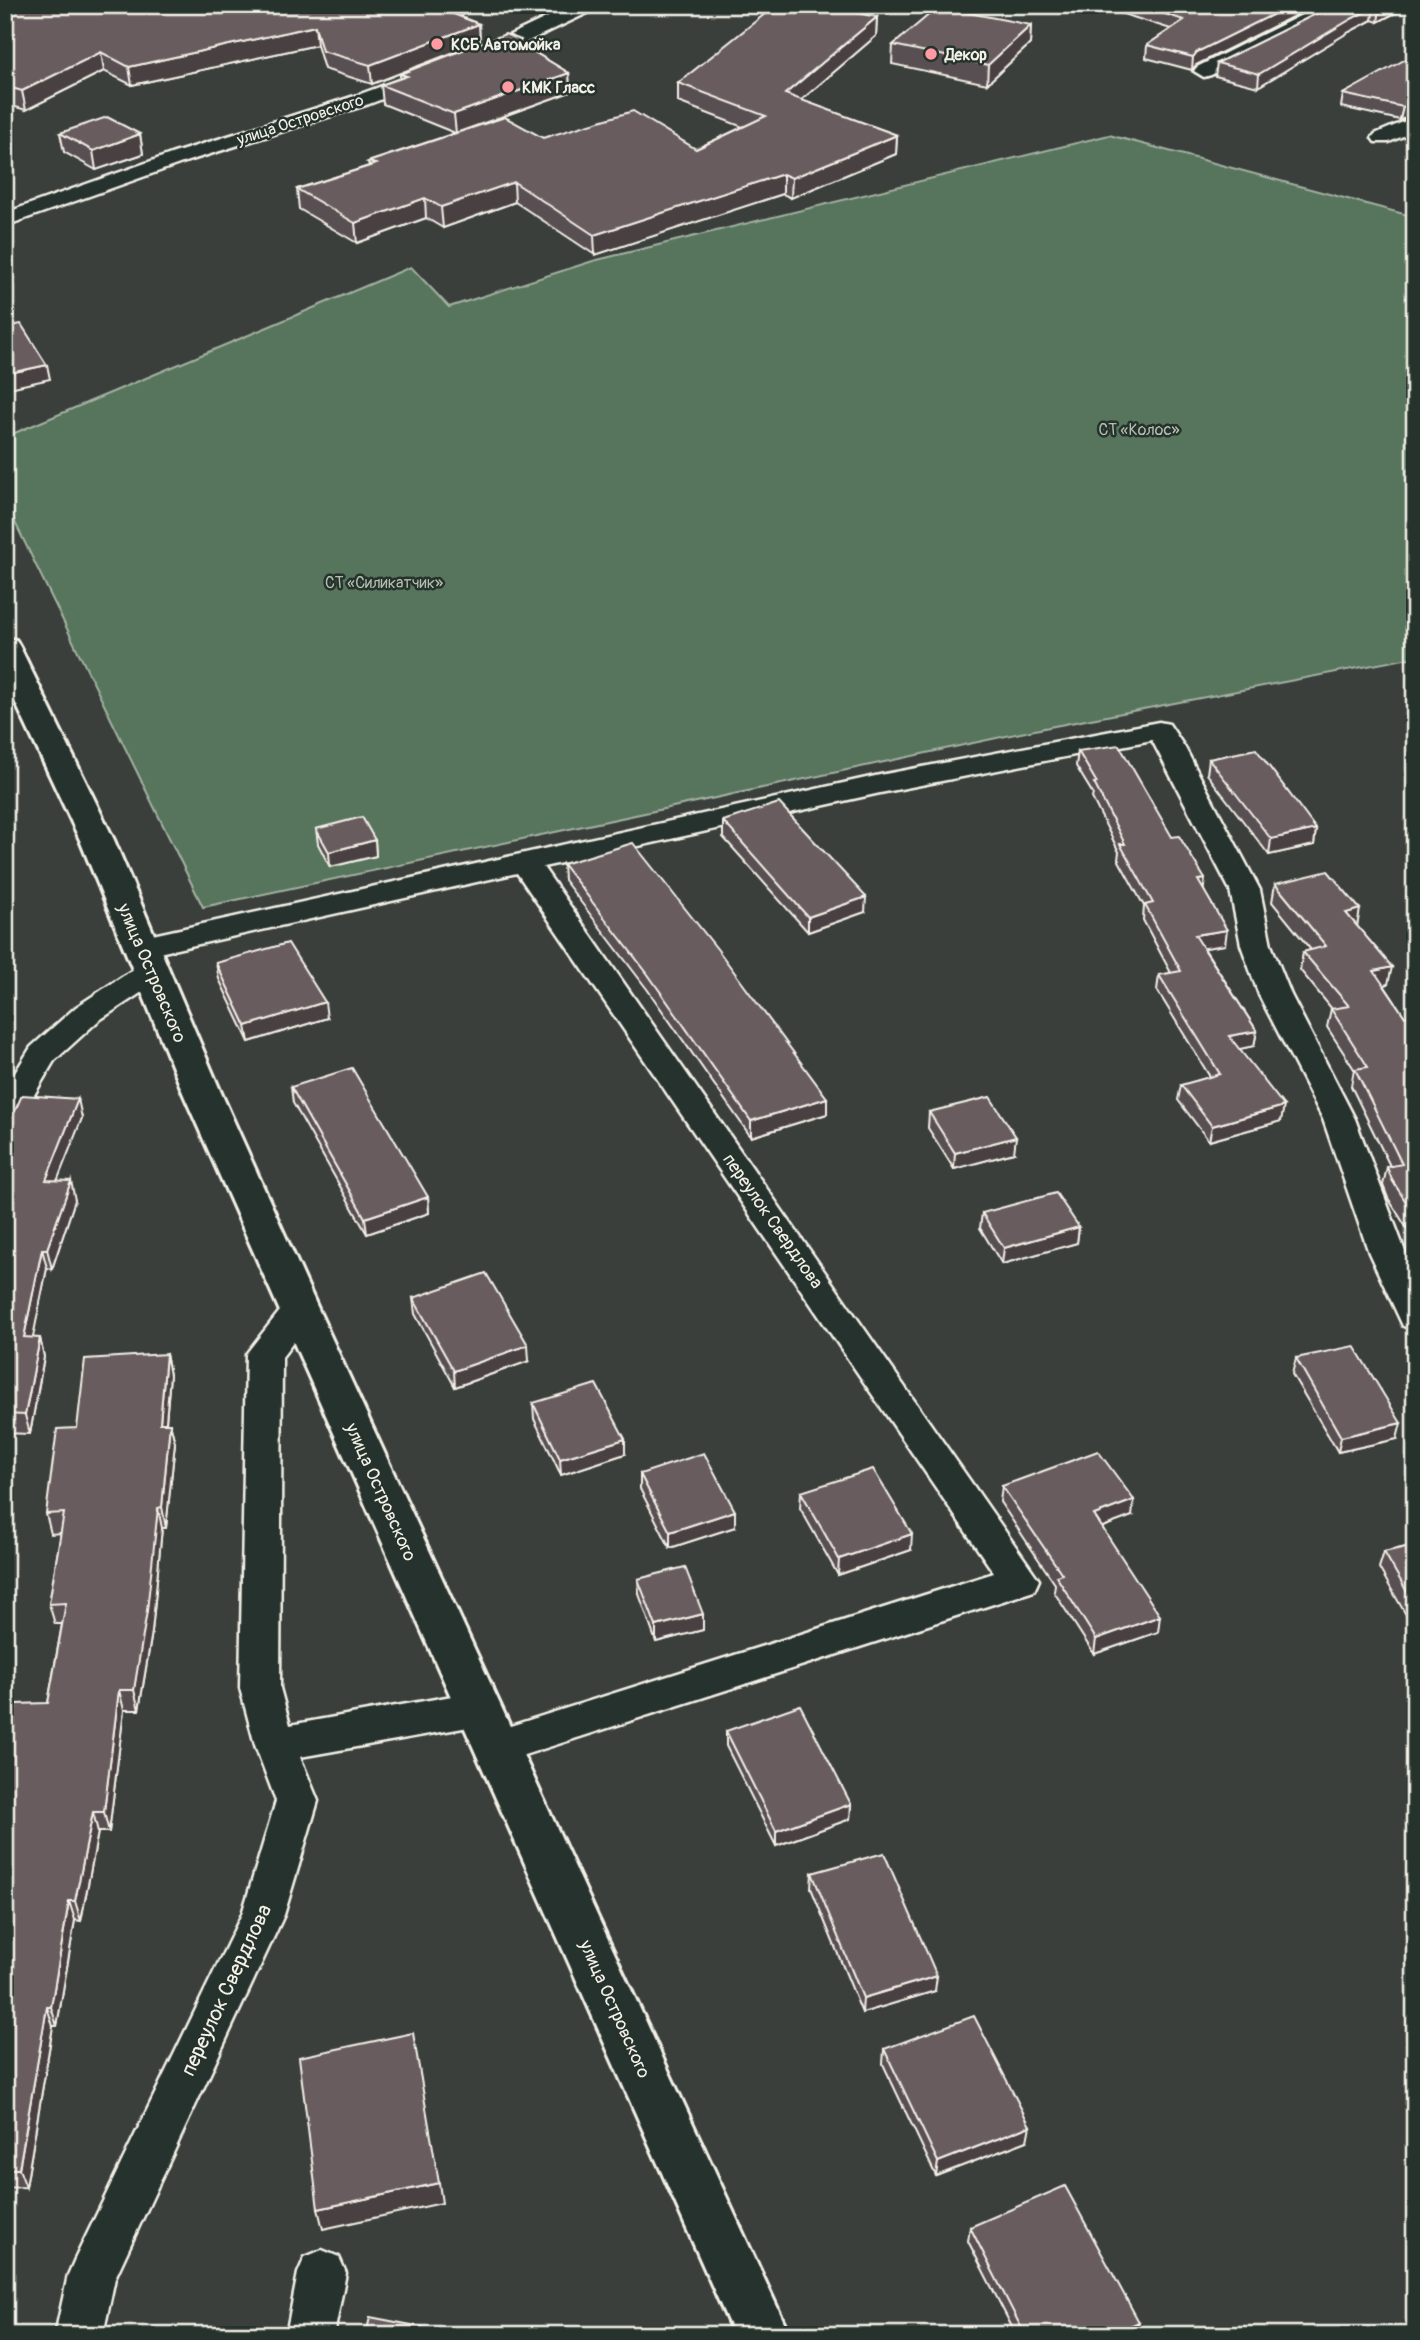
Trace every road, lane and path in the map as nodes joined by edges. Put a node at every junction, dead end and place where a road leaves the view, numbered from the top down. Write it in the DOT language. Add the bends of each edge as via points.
graph roads {
  1 [pos="589,5"];
  2 [pos="1337,5"];
  3 [pos="1203,71"];
  4 [pos="1415,123"];
  5 [pos="1382,138"];
  6 [pos="5,220"];
  7 [pos="5,647"];
  8 [pos="525,863"];
  9 [pos="146,959"];
  10 [pos="5,1116"];
  11 [pos="299,1311"];
  12 [pos="1415,1317"];
  13 [pos="488,1727"];
  14 [pos="275,1745"];
  15 [pos="322,2273"];
  16 [pos="79,2335"];
  17 [pos="310,2335"];
  18 [pos="762,2335"];
  1 -- 6 [label="street, улица Островского" via="449,68"];
  2 -- 3 [label="street"];
  4 -- 5 [label="street"];
  7 -- 9 [label="street, улица Островского" via="97,839"];
  8 -- 9 [label="street"];
  8 -- 12 [label="street" via="880,784 1158,730 1245,890 1256,945 1275,995 1339,1119 1386,1253"];
  8 -- 13 [label="street, переулок Свердлова" via="1020,1580"];
  9 -- 10 [label="street" via="42,1055"];
  9 -- 11 [label="street, улица Островского"];
  11 -- 13 [label="street, улица Островского"];
  11 -- 14 [label="street, переулок Свердлова" via="264,1354 260,1688"];
  13 -- 14 [label="street"];
  13 -- 18 [label="street, улица Островского"];
  14 -- 16 [label="street, переулок Свердлова" via="298,1801 263,1915 92,2275"];
  15 -- 17 [label="street"];
}
